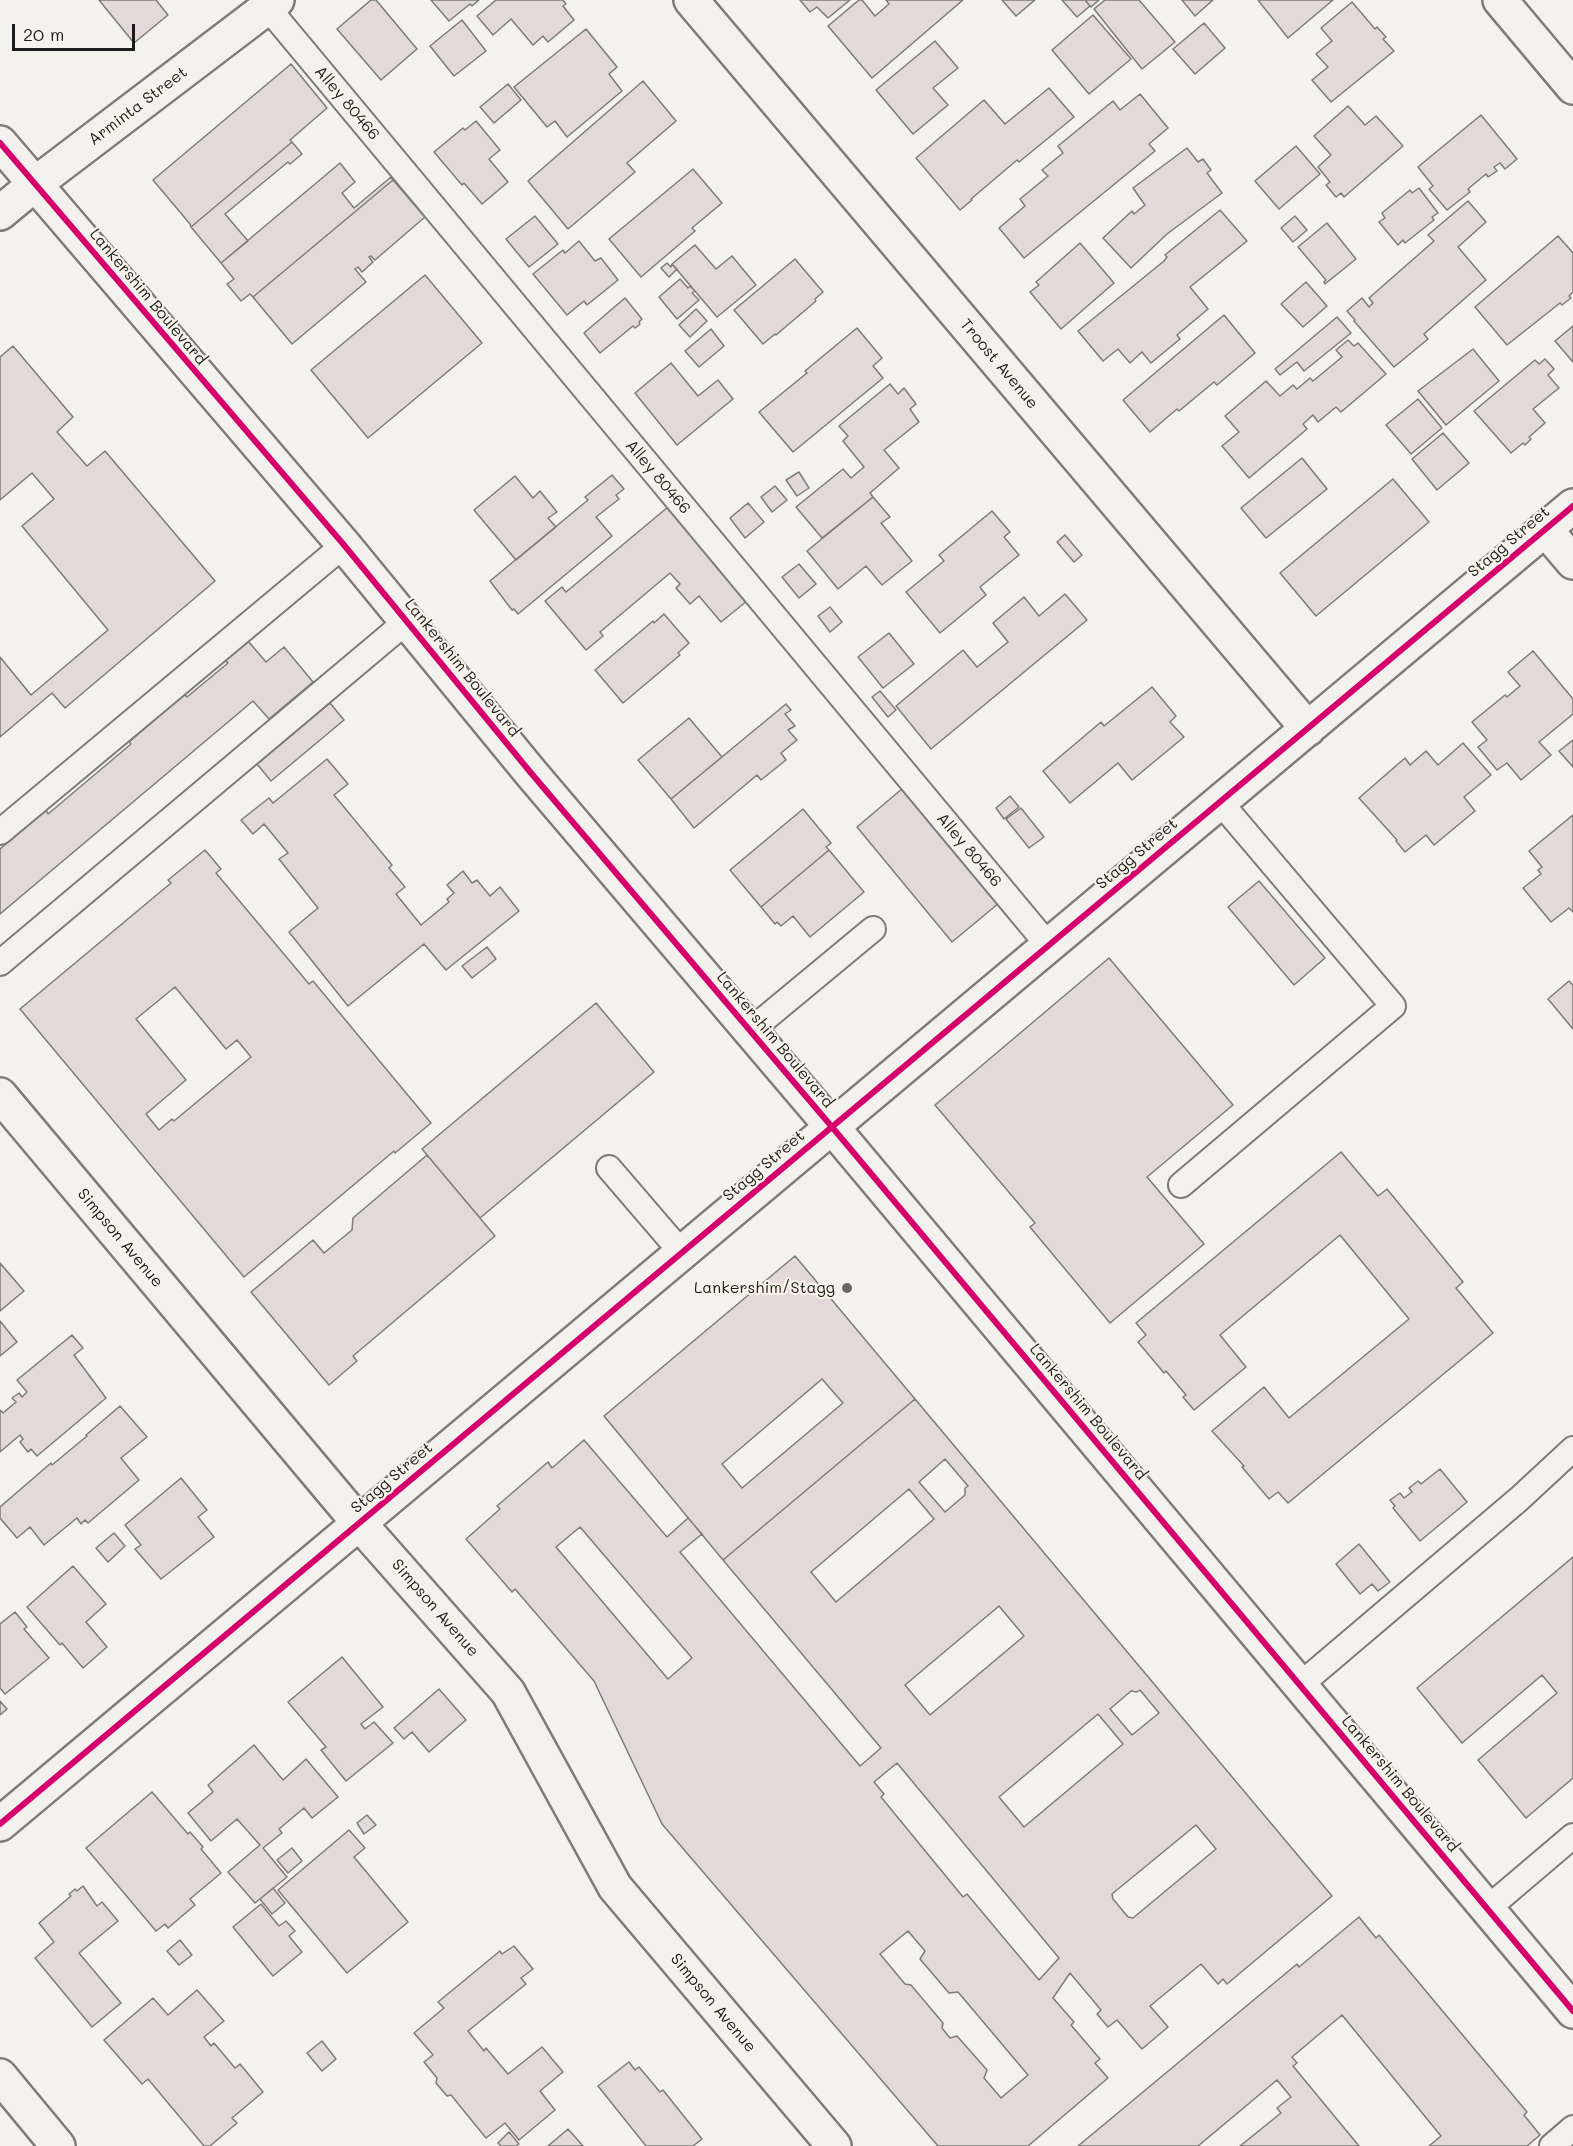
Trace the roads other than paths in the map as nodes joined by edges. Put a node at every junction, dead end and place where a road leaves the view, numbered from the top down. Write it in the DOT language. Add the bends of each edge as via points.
graph roads {
  1 [pos="691,0"];
  2 [pos="1500,0"];
  3 [pos="273,4"];
  4 [pos="1573,87"];
  5 [pos="0,143"];
  6 [pos="35,184"];
  7 [pos="0,213"];
  8 [pos="1573,506"];
  9 [pos="1545,530"];
  10 [pos="344,545"];
  11 [pos="1573,562"];
  12 [pos="407,621"];
  13 [pos="1308,729"];
  14 [pos="1220,802"];
  15 [pos="0,832"];
  16 [pos="873,929"];
  17 [pos="1048,945"];
  18 [pos="0,963"];
  19 [pos="750,1031"];
  20 [pos="0,1095"];
  21 [pos="832,1127"];
  22 [pos="609,1168"];
  23 [pos="1181,1185"];
  24 [pos="682,1253"];
  25 [pos="1573,1449"];
  26 [pos="359,1523"];
  27 [pos="1300,1685"];
  28 [pos="0,1824"];
  29 [pos="1573,1836"];
  30 [pos="1486,1909"];
  31 [pos="1573,2011"];
  32 [pos="0,2076"];
  33 [pos="1573,2128"];
  34 [pos="58,2146"];
  35 [pos="834,2146"];
  36 [pos="1552,2146"];
  1 -- 13 [label="street, Troost Avenue"];
  2 -- 4 [label="street"];
  3 -- 6 [label="street, Arminta Street"];
  3 -- 17 [label="lane, Alley 80466"];
  5 -- 6 [label="street, Lankershim Boulevard"];
  6 -- 7 [label="street, Arminta Street"];
  6 -- 10 [label="street, Lankershim Boulevard"];
  8 -- 9 [label="street, Stagg Street"];
  9 -- 11 [label="street"];
  9 -- 13 [label="street, Stagg Street"];
  10 -- 12 [label="street, Lankershim Boulevard"];
  10 -- 15 [label="lane"];
  12 -- 18 [label="lane"];
  12 -- 19 [label="street, Lankershim Boulevard"];
  13 -- 14 [label="street, Stagg Street"];
  14 -- 17 [label="street, Stagg Street"];
  14 -- 23 [label="lane" via="1393,1006"];
  16 -- 19 [label="lane"];
  17 -- 21 [label="street, Stagg Street"];
  19 -- 21 [label="street, Lankershim Boulevard"];
  20 -- 26 [label="street, Simpson Avenue"];
  21 -- 24 [label="street, Stagg Street"];
  21 -- 27 [label="street, Lankershim Boulevard"];
  22 -- 24 [label="lane"];
  24 -- 26 [label="street, Stagg Street"];
  25 -- 27 [label="lane"];
  26 -- 28 [label="street, Stagg Street"];
  26 -- 35 [label="street, Simpson Avenue" via="508,1692 615,1887"];
  27 -- 30 [label="street, Lankershim Boulevard"];
  29 -- 30 [label="lane"];
  30 -- 31 [label="street, Lankershim Boulevard"];
  32 -- 34 [label="street"];
  33 -- 36 [label="lane"];
}
